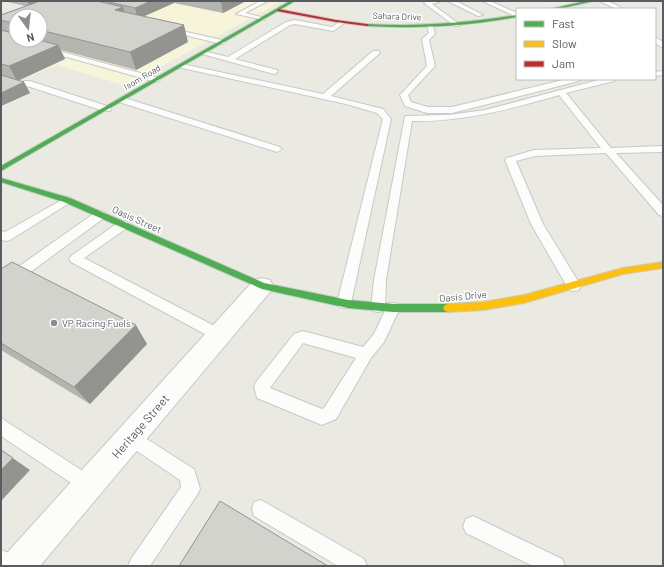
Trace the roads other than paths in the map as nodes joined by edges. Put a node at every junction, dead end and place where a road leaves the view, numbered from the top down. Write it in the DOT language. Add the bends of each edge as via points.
graph roads {
  1 [pos="265,1"];
  2 [pos="293,1"];
  3 [pos="439,1"];
  4 [pos="451,1"];
  5 [pos="485,1"];
  6 [pos="592,1"];
  7 [pos="603,1"];
  8 [pos="557,8"];
  9 [pos="619,8"];
  10 [pos="278,10"];
  11 [pos="480,15"];
  12 [pos="516,15"];
  13 [pos="516,15"];
  14 [pos="343,22"];
  15 [pos="268,24"];
  16 [pos="457,25"];
  17 [pos="430,26"];
  18 [pos="160,28"];
  19 [pos="222,42"];
  20 [pos="39,48"];
  21 [pos="203,53"];
  22 [pos="376,53"];
  23 [pos="229,60"];
  24 [pos="182,66"];
  25 [pos="274,72"];
  26 [pos="156,80"];
  27 [pos="572,80"];
  28 [pos="607,80"];
  29 [pos="27,83"];
  30 [pos="561,92"];
  31 [pos="326,96"];
  32 [pos="122,100"];
  33 [pos="107,109"];
  34 [pos="277,148"];
  35 [pos="663,149"];
  36 [pos="609,151"];
  37 [pos="1,169"];
  38 [pos="1,180"];
  39 [pos="66,200"];
  40 [pos="663,212"];
  41 [pos="100,215"];
  42 [pos="124,225"];
  43 [pos="4,236"];
  44 [pos="663,265"];
  45 [pos="1,286"];
  46 [pos="262,286"];
  47 [pos="574,286"];
  48 [pos="344,303"];
  49 [pos="378,307"];
  50 [pos="393,308"];
  51 [pos="219,335"];
  52 [pos="366,354"];
  53 [pos="1,426"];
  54 [pos="131,437"];
  55 [pos="89,485"];
  56 [pos="261,509"];
  57 [pos="473,526"];
  58 [pos="1,560"];
  59 [pos="17,566"];
  60 [pos="138,566"];
  61 [pos="357,566"];
  62 [pos="555,566"];
  1 -- 15 [label="lane" via="239,14"];
  2 -- 10 [label="street, Isom Road"];
  3 -- 16 [label="lane" via="427,3"];
  4 -- 11 [label="lane"];
  5 -- 13 [label="lane"];
  6 -- 8 [label="street"];
  7 -- 9 [label="lane"];
  10 -- 14 [label="street, Sahara Drive"];
  10 -- 15 [label="street, Isom Road"];
  12 -- 16 [label="street, Sahara Drive"];
  14 -- 15 [label="lane" via="333,29 296,22"];
  14 -- 17 [label="street, Sahara Drive" via="384,26"];
  15 -- 19 [label="street, Isom Road"];
  15 -- 23 [label="lane"];
  16 -- 17 [label="street, Sahara Drive"];
  17 -- 27 [label="lane" via="432,34 425,39 431,66 404,95 408,104 427,110 452,110"];
  18 -- 19 [label="lane"];
  19 -- 21 [label="street, Isom Road"];
  20 -- 26 [label="lane"];
  21 -- 23 [label="lane"];
  21 -- 24 [label="street, Isom Road"];
  22 -- 31 [label="lane"];
  23 -- 25 [label="lane"];
  24 -- 26 [label="street, Isom Road"];
  24 -- 31 [label="lane"];
  26 -- 32 [label="street, Isom Road"];
  28 -- 30 [label="lane"];
  29 -- 33 [label="lane"];
  30 -- 36 [label="lane"];
  30 -- 49 [label="lane" via="470,116 408,118 380,280"];
  31 -- 48 [label="lane" via="380,112 387,119"];
  32 -- 33 [label="street, Isom Road"];
  32 -- 34 [label="lane"];
  33 -- 37 [label="street, Isom Road"];
  35 -- 36 [label="lane"];
  36 -- 40 [label="lane"];
  36 -- 47 [label="lane" via="534,154 510,160 537,224"];
  38 -- 39 [label="street, Oasis Street"];
  39 -- 41 [label="street, Oasis Street"];
  39 -- 43 [label="lane"];
  41 -- 42 [label="street, Oasis Street"];
  41 -- 45 [label="lane"];
  42 -- 46 [label="street, Oasis Street"];
  42 -- 51 [label="lane" via="75,259"];
  44 -- 47 [label="street, Oasis Drive" via="623,271"];
  46 -- 48 [label="street, Oasis Drive"];
  46 -- 51 [label="street, Heritage Street"];
  47 -- 50 [label="street, Oasis Drive" via="524,299 482,306 438,309"];
  48 -- 49 [label="street, Oasis Drive"];
  49 -- 50 [label="street, Oasis Drive"];
  50 -- 52 [label="lane" via="379,338"];
  51 -- 54 [label="street, Heritage Street"];
  52 -- 52 [label="lane" via="330,414 322,418 263,393 262,387 299,338"];
  53 -- 55 [label="lane"];
  54 -- 55 [label="street, Heritage Street"];
  54 -- 60 [label="lane" via="188,475 191,489"];
  55 -- 59 [label="street, Heritage Street"];
  56 -- 61 [label="lane"];
  57 -- 62 [label="lane"];
  58 -- 59 [label="lane"];
}
